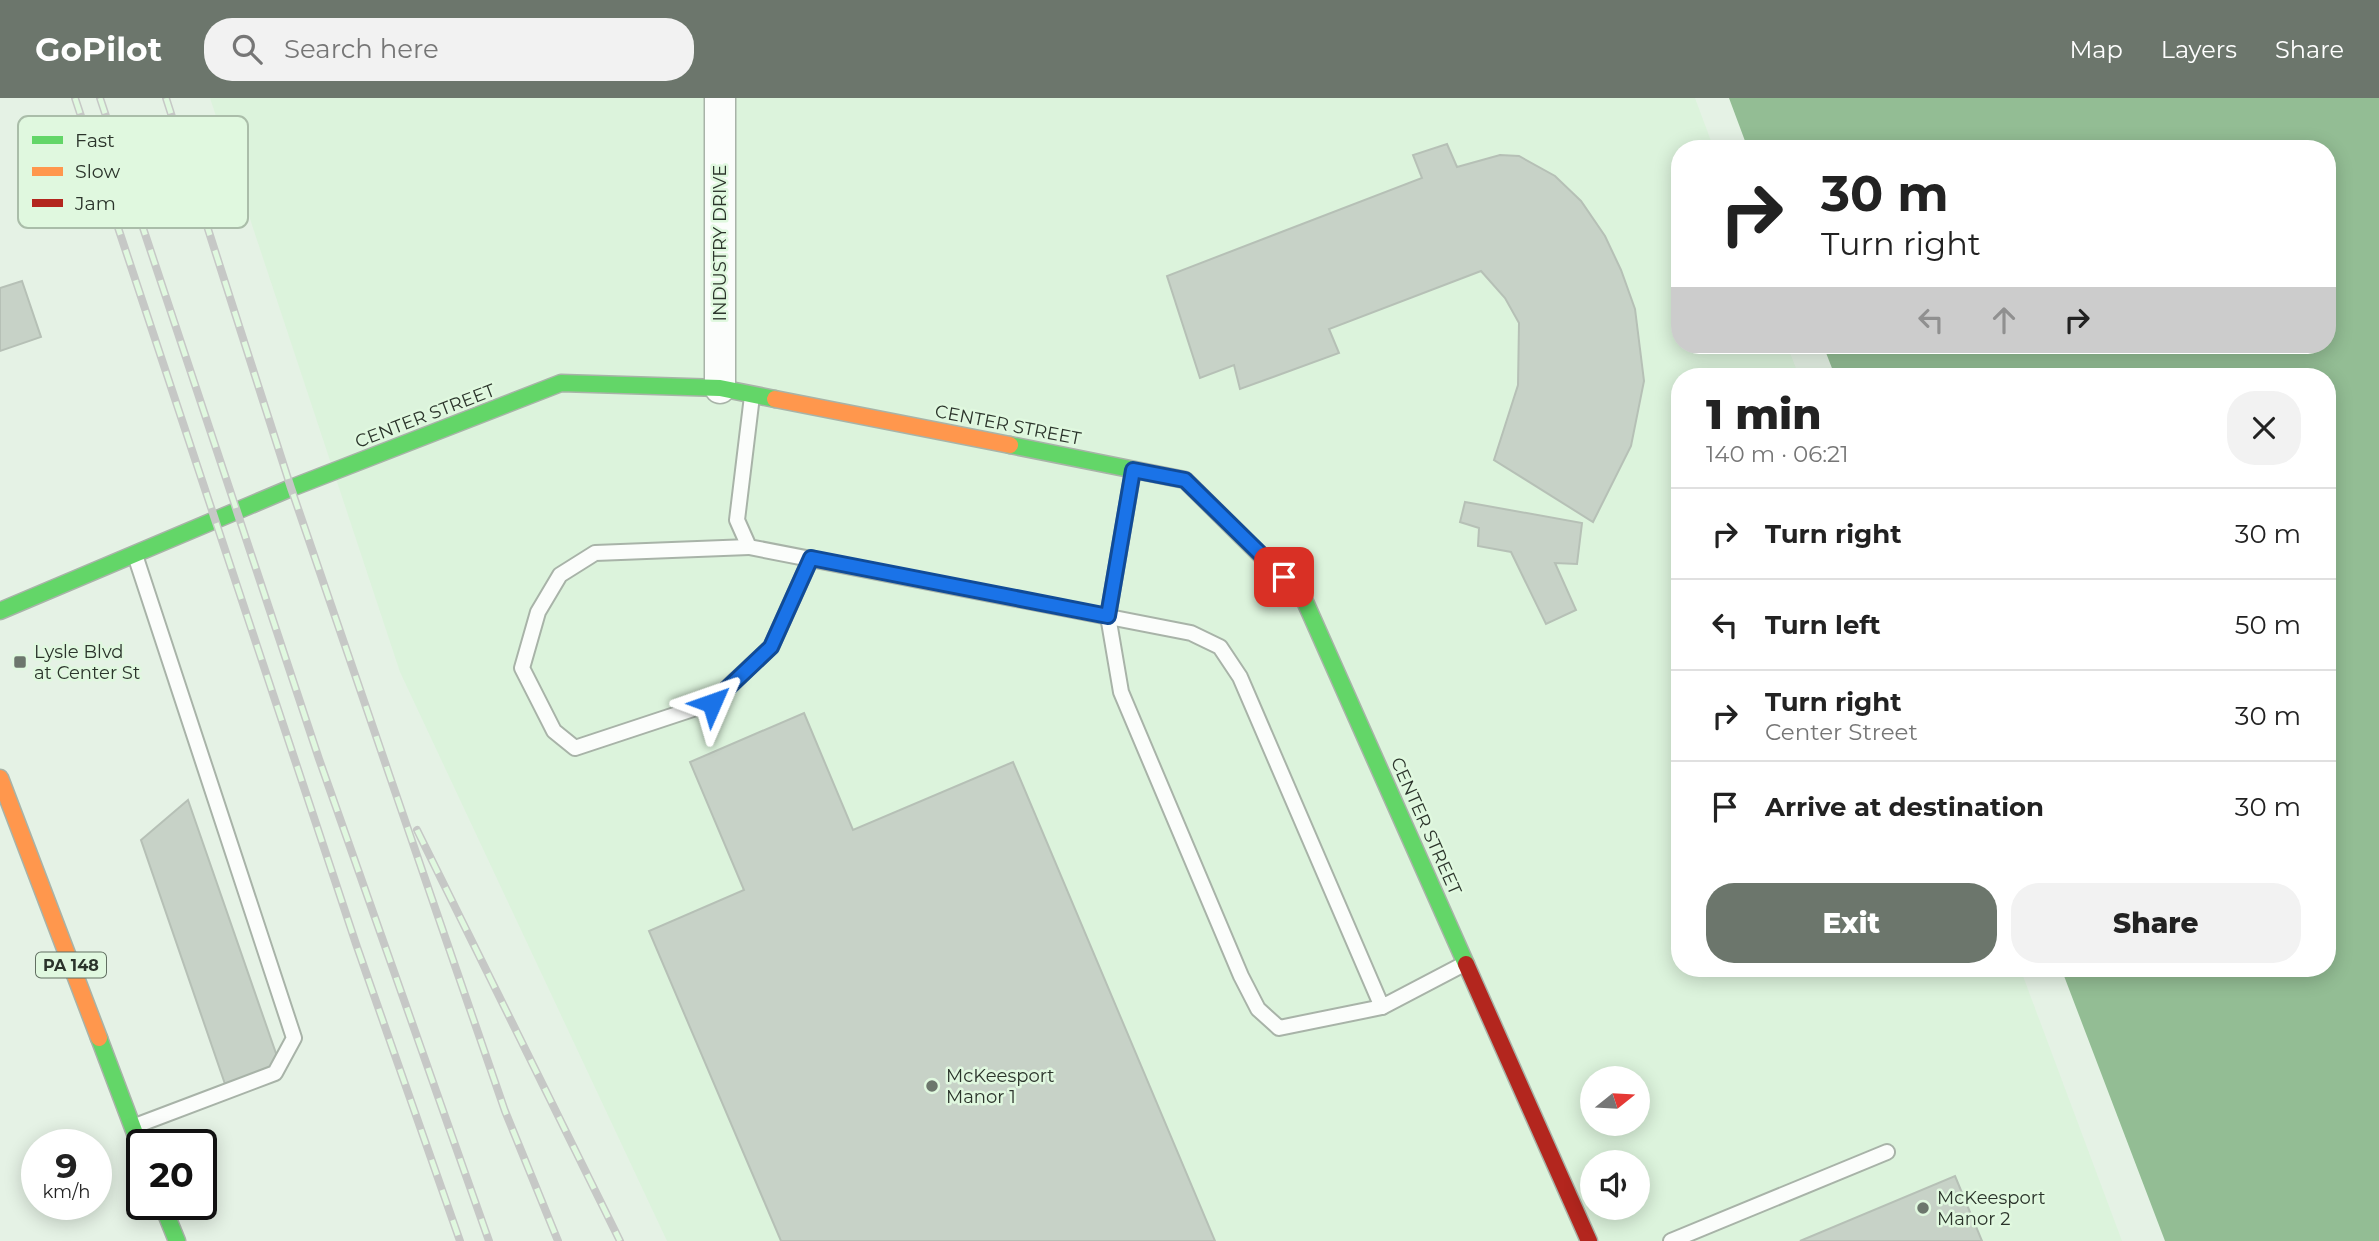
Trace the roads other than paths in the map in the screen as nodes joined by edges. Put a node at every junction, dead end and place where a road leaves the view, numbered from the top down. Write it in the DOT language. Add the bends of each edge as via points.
graph roads {
  1 [pos="720,98"];
  2 [pos="720,388"];
  3 [pos="752,395"];
  4 [pos="1133,470"];
  5 [pos="749,547"];
  6 [pos="135,554"];
  7 [pos="811,558"];
  8 [pos="0,611"];
  9 [pos="1108,616"];
  10 [pos="0,778"];
  11 [pos="1465,963"];
  12 [pos="1382,1007"];
  13 [pos="132,1127"];
  14 [pos="1887,1152"];
  15 [pos="168,1220"];
  16 [pos="177,1241"];
  17 [pos="1588,1241"];
  18 [pos="1671,1241"];
  1 -- 2 [label="street, INDUSTRY DRIVE"];
  2 -- 3 [label="street, CENTER STREET"];
  2 -- 6 [label="street, CENTER STREET" via="561,383"];
  3 -- 4 [label="street, CENTER STREET"];
  3 -- 5 [label="lane" via="737,520"];
  4 -- 9 [label="lane"];
  4 -- 11 [label="street, CENTER STREET" via="1185,480 1303,597"];
  5 -- 7 [label="lane"];
  5 -- 7 [label="lane" via="595,553 560,575 538,612 522,668 554,731 575,748 712,703 771,647"];
  6 -- 8 [label="street, CENTER STREET"];
  6 -- 13 [label="lane" via="294,1038 275,1073"];
  7 -- 9 [label="lane"];
  9 -- 12 [label="lane" via="1191,633 1220,647 1240,677"];
  9 -- 12 [label="lane" via="1121,692 1258,1009 1279,1028"];
  10 -- 13 [label="street, PA 148" via="16,836"];
  11 -- 12 [label="lane"];
  11 -- 17 [label="street, CENTER STREET"];
  14 -- 18 [label="lane"];
  15 -- 16 [label="street"];
}
